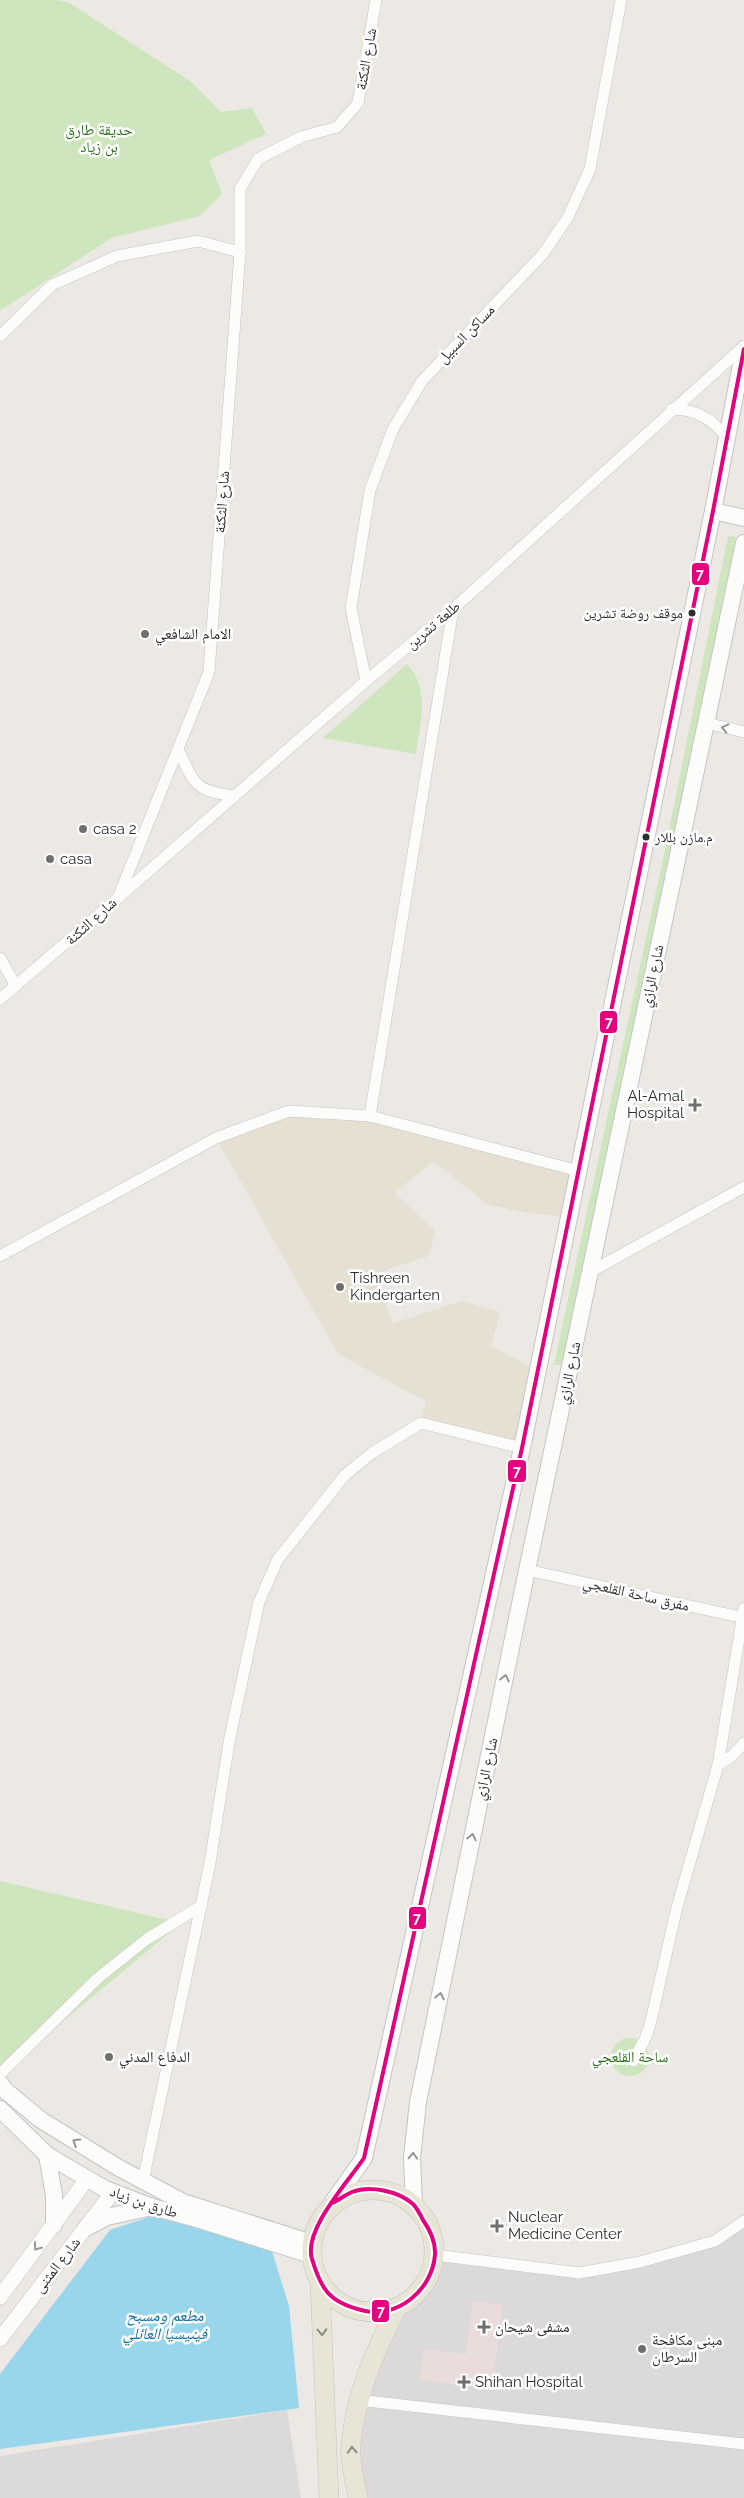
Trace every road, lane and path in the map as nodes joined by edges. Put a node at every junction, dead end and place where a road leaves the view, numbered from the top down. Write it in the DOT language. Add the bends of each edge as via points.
graph roads {
  1 [pos="376,0"];
  2 [pos="621,0"];
  3 [pos="240,252"];
  4 [pos="0,336"];
  5 [pos="744,348"];
  6 [pos="672,409"];
  7 [pos="727,438"];
  8 [pos="713,511"];
  9 [pos="744,518"];
  10 [pos="744,543"];
  11 [pos="453,609"];
  12 [pos="366,681"];
  13 [pos="706,723"];
  14 [pos="744,732"];
  15 [pos="178,749"];
  16 [pos="234,796"];
  17 [pos="118,898"];
  18 [pos="0,958"];
  19 [pos="16,986"];
  20 [pos="0,999"];
  21 [pos="370,1116"];
  22 [pos="579,1171"];
  23 [pos="744,1187"];
  24 [pos="0,1256"];
  25 [pos="590,1272"];
  26 [pos="522,1448"];
  27 [pos="527,1570"];
  28 [pos="743,1615"];
  29 [pos="744,1744"];
  30 [pos="718,1765"];
  31 [pos="201,1906"];
  32 [pos="632,2061"];
  33 [pos="0,2074"];
  34 [pos="0,2083"];
  35 [pos="0,2109"];
  36 [pos="47,2155"];
  37 [pos="108,2161"];
  38 [pos="91,2181"];
  39 [pos="144,2181"];
  40 [pos="113,2192"];
  41 [pos="132,2198"];
  42 [pos="332,2204"];
  43 [pos="414,2205"];
  44 [pos="152,2207"];
  45 [pos="744,2221"];
  46 [pos="54,2225"];
  47 [pos="86,2228"];
  48 [pos="311,2249"];
  49 [pos="435,2255"];
  50 [pos="320,2283"];
  51 [pos="0,2297"];
  52 [pos="397,2308"];
  53 [pos="0,2339"];
  54 [pos="358,2400"];
  55 [pos="744,2444"];
  56 [pos="329,2498"];
  57 [pos="358,2498"];
  1 -- 3 [label="street, شارع الثكنة" via="358,103 336,127 301,137 258,159 240,189"];
  2 -- 12 [label="street, مساكن السبيل" via="590,169 568,217 543,254 422,380 393,429 370,490 351,608"];
  3 -- 4 [label="street" via="198,241 116,256 52,285"];
  3 -- 15 [label="street, شارع الثكنة" via="209,672"];
  5 -- 6 [label="street, طلعة تشرين"];
  5 -- 7 [label="main road"];
  6 -- 7 [label="street" via="700,414 714,422"];
  6 -- 11 [label="street, طلعة تشرين"];
  7 -- 8 [label="main road"];
  8 -- 9 [label="main road"];
  8 -- 22 [label="main road"];
  10 -- 13 [label="main road, شارع الرازي"];
  11 -- 12 [label="street, طلعة تشرين"];
  11 -- 21 [label="street"];
  12 -- 16 [label="street, طلعة تشرين"];
  14 -- 13 [label="street, one-way"];
  13 -- 25 [label="main road, شارع الرازي"];
  15 -- 16 [label="street" via="198,786 210,793"];
  15 -- 17 [label="street, شارع الثكنة"];
  16 -- 17 [label="street, طلعة تشرين"];
  17 -- 19 [label="street, شارع الثكنة"];
  18 -- 19 [label="street"];
  19 -- 20 [label="street, شارع الثكنة"];
  21 -- 22 [label="street"];
  21 -- 24 [label="street" via="289,1111 216,1138"];
  22 -- 26 [label="main road"];
  23 -- 25 [label="street"];
  25 -- 27 [label="main road, شارع الرازي"];
  26 -- 31 [label="street" via="421,1423 372,1453 345,1475 278,1559 257,1612 229,1742"];
  26 -- 42 [label="main road" via="364,2158"];
  27 -- 28 [label="street, مفرق ساحة القلعجي"];
  43 -- 27 [label="main road, شارع الرازي, one-way" via="412,2158 418,2102"];
  28 -- 30 [label="street"];
  29 -- 30 [label="street"];
  30 -- 32 [label="street" via="677,1906 650,2025"];
  31 -- 33 [label="street" via="147,1939 98,1978"];
  31 -- 39 [label="street"];
  37 -- 34 [label="main road, one-way" via="41,2120"];
  35 -- 36 [label="main road, طارق بن زياد"];
  36 -- 38 [label="main road, طارق بن زياد"];
  36 -- 46 [label="main road" via="54,2195"];
  37 -- 38 [label="main road" via="97,2165 91,2173"];
  37 -- 39 [label="main road"];
  38 -- 40 [label="main road, طارق بن زياد"];
  38 -- 46 [label="street, شارع المثنى"];
  39 -- 41 [label="main road" via="140,2195"];
  39 -- 48 [label="main road" via="183,2202"];
  40 -- 41 [label="main road, طارق بن زياد"];
  40 -- 47 [label="street, شارع المثنى"];
  41 -- 44 [label="main road, طارق بن زياد"];
  42 -- 43 [label="main road" via="353,2192 375,2189 402,2196"];
  42 -- 48 [label="main road" via="315,2228"];
  43 -- 49 [label="main road" via="432,2234"];
  44 -- 47 [label="main road" via="107,2217"];
  44 -- 48 [label="main road, طارق بن زياد"];
  45 -- 49 [label="street" via="715,2240 640,2262 579,2273"];
  46 -- 51 [label="street, شارع المثنى, one-way"];
  47 -- 53 [label="street, شارع المثنى"];
  48 -- 50 [label="main road"];
  49 -- 52 [label="main road" via="426,2283 414,2297"];
  50 -- 52 [label="main road" via="334,2300 344,2306 372,2313"];
  50 -- 56 [label="main road, one-way"];
  52 -- 54 [label="main road" via="377,2347"];
  54 -- 55 [label="street"];
  57 -- 54 [label="main road, one-way" via="350,2446"];
}
